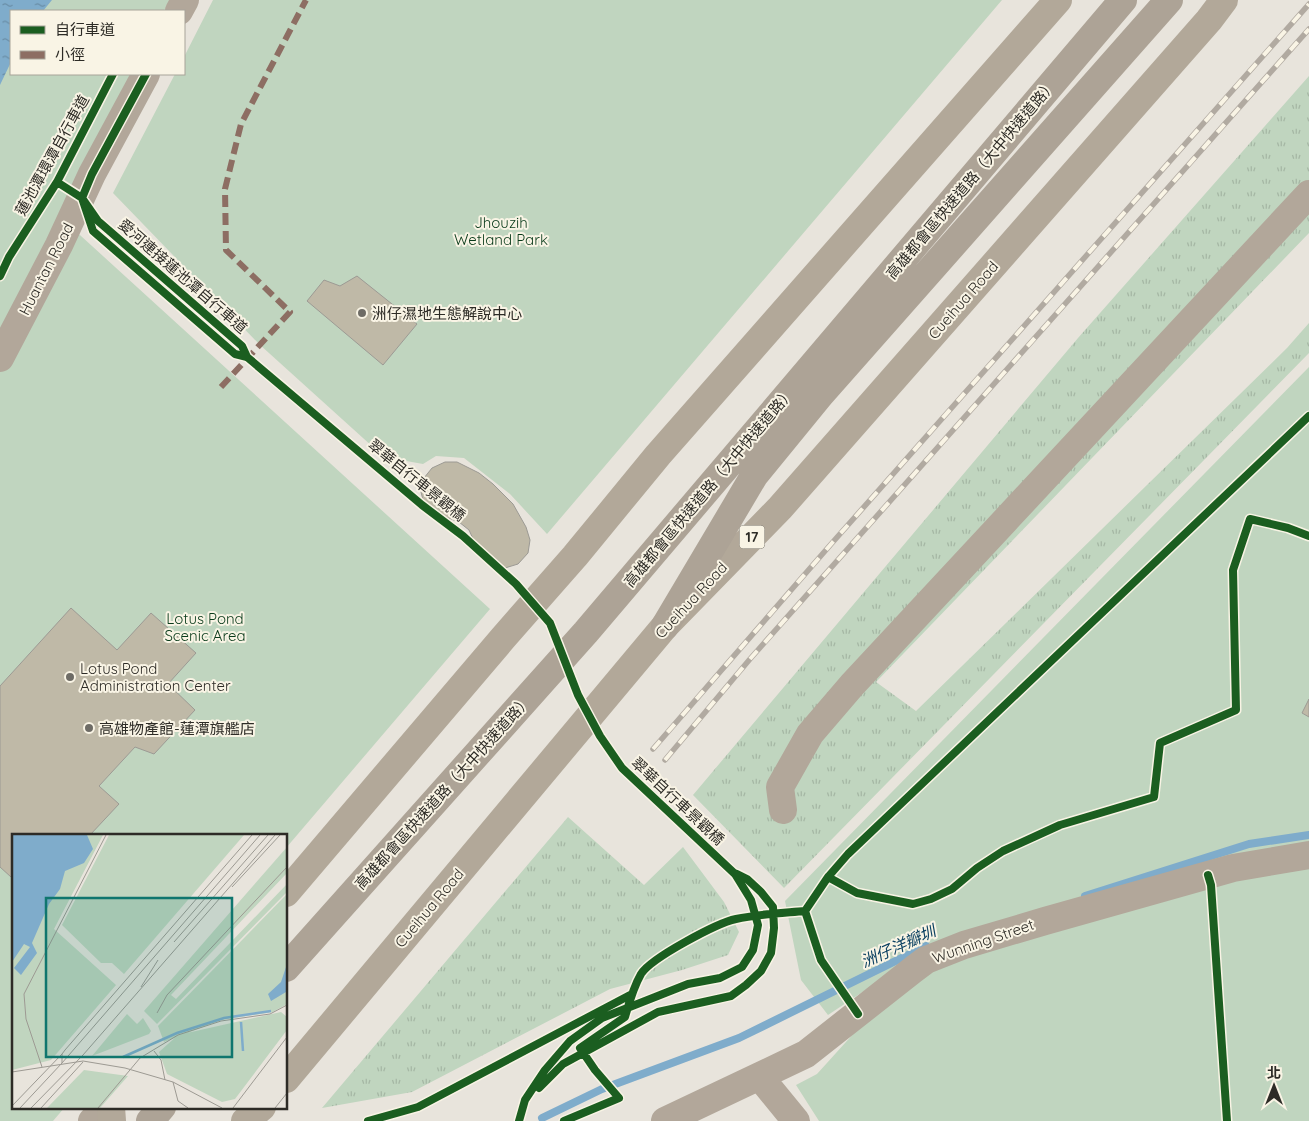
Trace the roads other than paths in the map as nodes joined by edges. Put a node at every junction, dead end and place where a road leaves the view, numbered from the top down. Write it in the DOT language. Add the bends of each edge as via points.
graph roads {
  1 [pos="1058,0"];
  2 [pos="1123,0"];
  3 [pos="1169,0"];
  4 [pos="1230,0"];
  5 [pos="1216,10"];
  6 [pos="145,75"];
  7 [pos="1309,194"];
  8 [pos="0,358"];
  9 [pos="665,626"];
  10 [pos="783,810"];
  11 [pos="1309,855"];
  12 [pos="288,891"];
  13 [pos="288,966"];
  14 [pos="760,1076"];
  15 [pos="288,1077"];
  16 [pos="103,1108"];
  17 [pos="111,1108"];
  18 [pos="161,1108"];
  19 [pos="262,1108"];
  20 [pos="263,1108"];
  21 [pos="92,1121"];
  22 [pos="112,1121"];
  23 [pos="150,1121"];
  24 [pos="245,1121"];
  25 [pos="262,1121"];
  26 [pos="665,1121"];
  27 [pos="796,1121"];
  1 -- 12 [label="main road" via="658,455"];
  2 -- 13 [label="highway, 高雄都會區快速道路（大中快速道路）" via="586,632"];
  3 -- 9 [label="highway, 高雄都會區快速道路（大中快速道路）" via="820,394 754,476"];
  4 -- 5 [label="street, Cueihua Road"];
  5 -- 9 [label="main road, Cueihua Road / 17" via="780,508"];
  6 -- 8 [label="street, Huantan Road"];
  7 -- 10 [label="street" via="810,734 780,787"];
  9 -- 15 [label="main road, Cueihua Road / 17"];
  11 -- 14 [label="street, Wunning Street" via="1234,868 944,952 926,960 806,1054"];
  14 -- 26 [label="street, Wunning Street"];
  14 -- 27 [label="street"];
  16 -- 21 [label="street"];
  17 -- 22 [label="main road"];
  18 -- 23 [label="highway"];
  19 -- 24 [label="main road"];
  20 -- 25 [label="street"];
}
